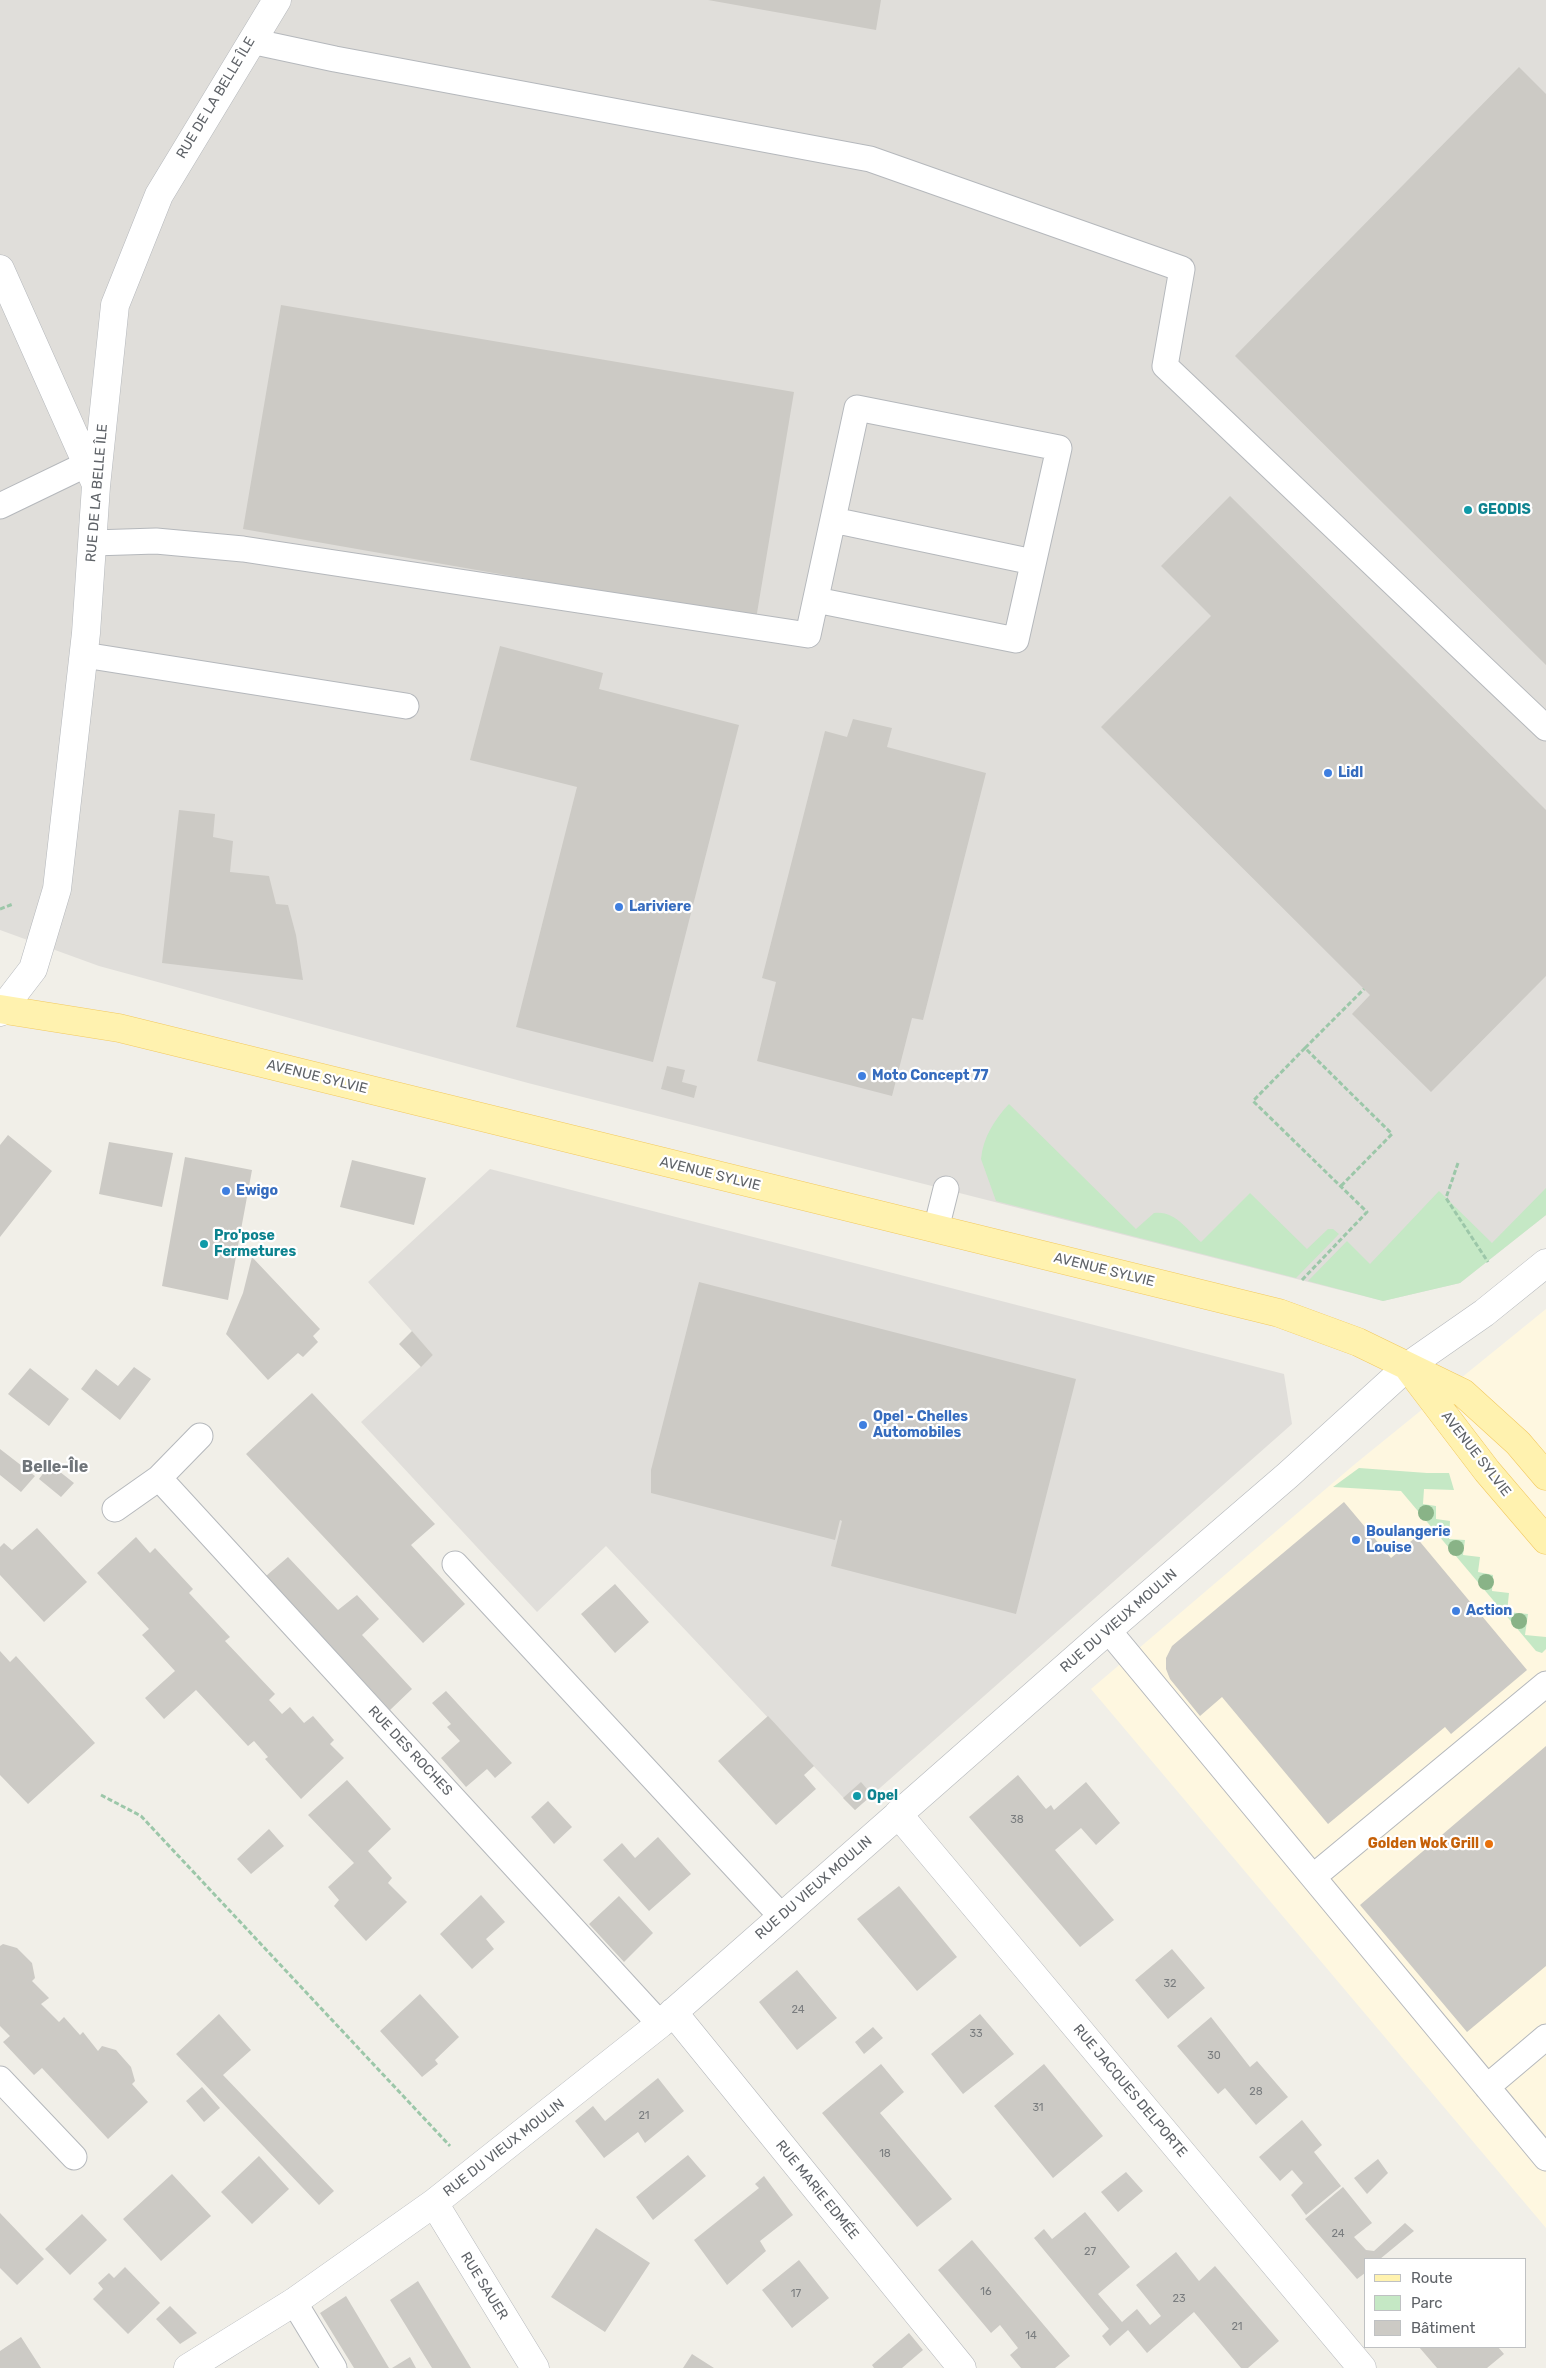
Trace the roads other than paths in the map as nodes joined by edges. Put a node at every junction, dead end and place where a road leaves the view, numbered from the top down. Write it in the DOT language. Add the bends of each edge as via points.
graph roads {
  1 [pos="277,0"];
  2 [pos="251,41"];
  3 [pos="0,269"];
  4 [pos="92,475"];
  5 [pos="0,506"];
  6 [pos="833,520"];
  7 [pos="92,542"];
  8 [pos="1033,562"];
  9 [pos="816,600"];
  10 [pos="84,655"];
  11 [pos="406,706"];
  12 [pos="1546,728"];
  13 [pos="1,1010"];
  14 [pos="946,1189"];
  15 [pos="936,1229"];
  16 [pos="1546,1263"];
  17 [pos="1408,1366"];
  18 [pos="200,1436"];
  19 [pos="1546,1476"];
  20 [pos="159,1478"];
  21 [pos="116,1510"];
  22 [pos="1546,1540"];
  23 [pos="455,1564"];
  24 [pos="1108,1630"];
  25 [pos="1546,1684"];
  26 [pos="898,1814"];
  27 [pos="1313,1877"];
  28 [pos="782,1916"];
  29 [pos="667,2018"];
  30 [pos="1546,2037"];
  31 [pos="0,2078"];
  32 [pos="1487,2087"];
  33 [pos="74,2157"];
  34 [pos="1546,2158"];
  35 [pos="434,2204"];
  36 [pos="294,2302"];
  37 [pos="188,2368"];
  38 [pos="334,2368"];
  39 [pos="535,2368"];
  40 [pos="962,2368"];
  41 [pos="1362,2368"];
  1 -- 2 [label="street, RUE DE LA BELLE ÎLE"];
  2 -- 4 [label="street, RUE DE LA BELLE ÎLE" via="159,194 115,305"];
  2 -- 12 [label="lane" via="870,159 1182,269 1165,366"];
  3 -- 4 [label="street"];
  4 -- 5 [label="lane"];
  4 -- 7 [label="street, RUE DE LA BELLE ÎLE"];
  6 -- 8 [label="lane"];
  6 -- 8 [label="lane" via="857,408 1059,448"];
  6 -- 9 [label="lane"];
  7 -- 9 [label="lane" via="156,541 243,549 808,635"];
  7 -- 10 [label="street, RUE DE LA BELLE ÎLE"];
  8 -- 9 [label="lane" via="1016,640"];
  10 -- 11 [label="lane"];
  10 -- 13 [label="street, RUE DE LA BELLE ÎLE" via="56,888 33,969"];
  13 -- 15 [label="main road, AVENUE SYLVIE" via="119,1028"];
  14 -- 15 [label="lane"];
  15 -- 17 [label="main road, AVENUE SYLVIE" via="1279,1313 1358,1342"];
  16 -- 17 [label="street, RUE DU VIEUX MOULIN" via="1484,1313"];
  17 -- 19 [label="main road, AVENUE SYLVIE" via="1464,1393 1518,1443"];
  17 -- 22 [label="main road, AVENUE SYLVIE" via="1486,1471"];
  17 -- 24 [label="street, RUE DU VIEUX MOULIN" via="1288,1476"];
  18 -- 20 [label="lane"];
  20 -- 21 [label="lane"];
  20 -- 29 [label="lane, RUE DES ROCHES"];
  23 -- 28 [label="lane"];
  24 -- 26 [label="street, RUE DU VIEUX MOULIN"];
  24 -- 27 [label="lane"];
  25 -- 27 [label="lane"];
  26 -- 28 [label="street, RUE DU VIEUX MOULIN"];
  26 -- 41 [label="street, RUE JACQUES DELPORTE"];
  27 -- 32 [label="lane"];
  28 -- 29 [label="street, RUE DU VIEUX MOULIN"];
  29 -- 35 [label="street, RUE DU VIEUX MOULIN"];
  29 -- 40 [label="street, RUE MARIE EDMÉE"];
  30 -- 32 [label="lane"];
  31 -- 33 [label="lane"];
  32 -- 34 [label="lane"];
  35 -- 36 [label="street, RUE DU VIEUX MOULIN"];
  35 -- 39 [label="street, RUE SAUER"];
  36 -- 37 [label="street, RUE DU VIEUX MOULIN"];
  36 -- 38 [label="lane"];
}
